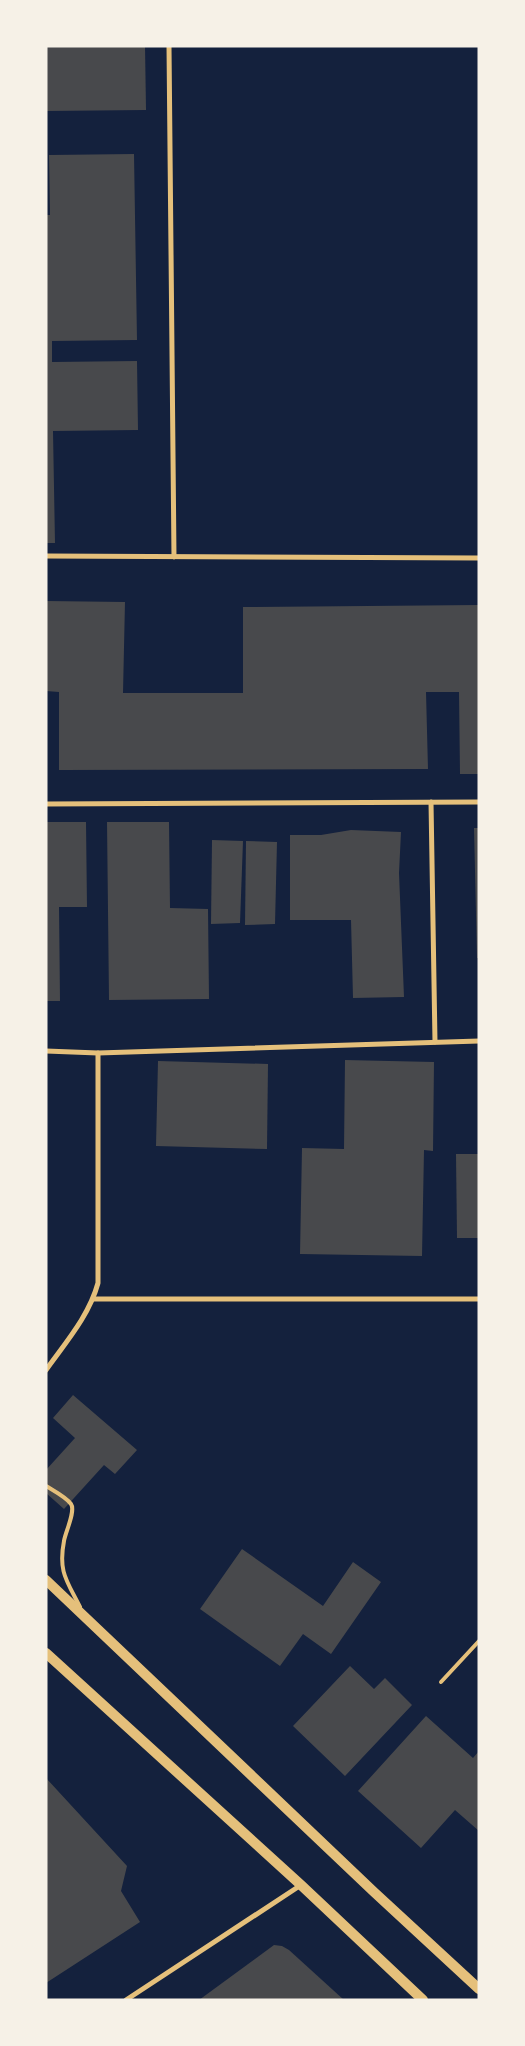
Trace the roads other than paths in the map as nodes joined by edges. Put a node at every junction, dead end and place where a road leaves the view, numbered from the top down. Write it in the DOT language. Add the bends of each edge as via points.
graph roads {
  1 [pos="168,46"];
  2 [pos="46,556"];
  3 [pos="174,557"];
  4 [pos="479,558"];
  5 [pos="431,802"];
  6 [pos="479,802"];
  7 [pos="46,804"];
  8 [pos="435,1042"];
  9 [pos="479,1042"];
  10 [pos="46,1051"];
  11 [pos="98,1053"];
  12 [pos="94,1299"];
  13 [pos="479,1299"];
  14 [pos="46,1370"];
  15 [pos="46,1486"];
  16 [pos="46,1580"];
  17 [pos="86,1618"];
  18 [pos="479,1641"];
  19 [pos="46,1653"];
  20 [pos="441,1682"];
  21 [pos="301,1886"];
  22 [pos="479,1989"];
  23 [pos="126,2000"];
  24 [pos="423,2000"];
  1 -- 3 [label="street"];
  2 -- 3 [label="street"];
  3 -- 4 [label="street"];
  5 -- 6 [label="street"];
  5 -- 7 [label="street"];
  5 -- 8 [label="street"];
  8 -- 9 [label="street"];
  8 -- 11 [label="street"];
  10 -- 11 [label="street"];
  11 -- 12 [label="street" via="100,1266"];
  12 -- 13 [label="street"];
  12 -- 14 [label="street"];
  15 -- 17 [label="lane" via="71,1504 73,1510 61,1557 63,1573"];
  16 -- 17 [label="main road"];
  17 -- 22 [label="main road"];
  18 -- 20 [label="lane"];
  19 -- 21 [label="main road"];
  21 -- 23 [label="street"];
  21 -- 24 [label="main road"];
}
